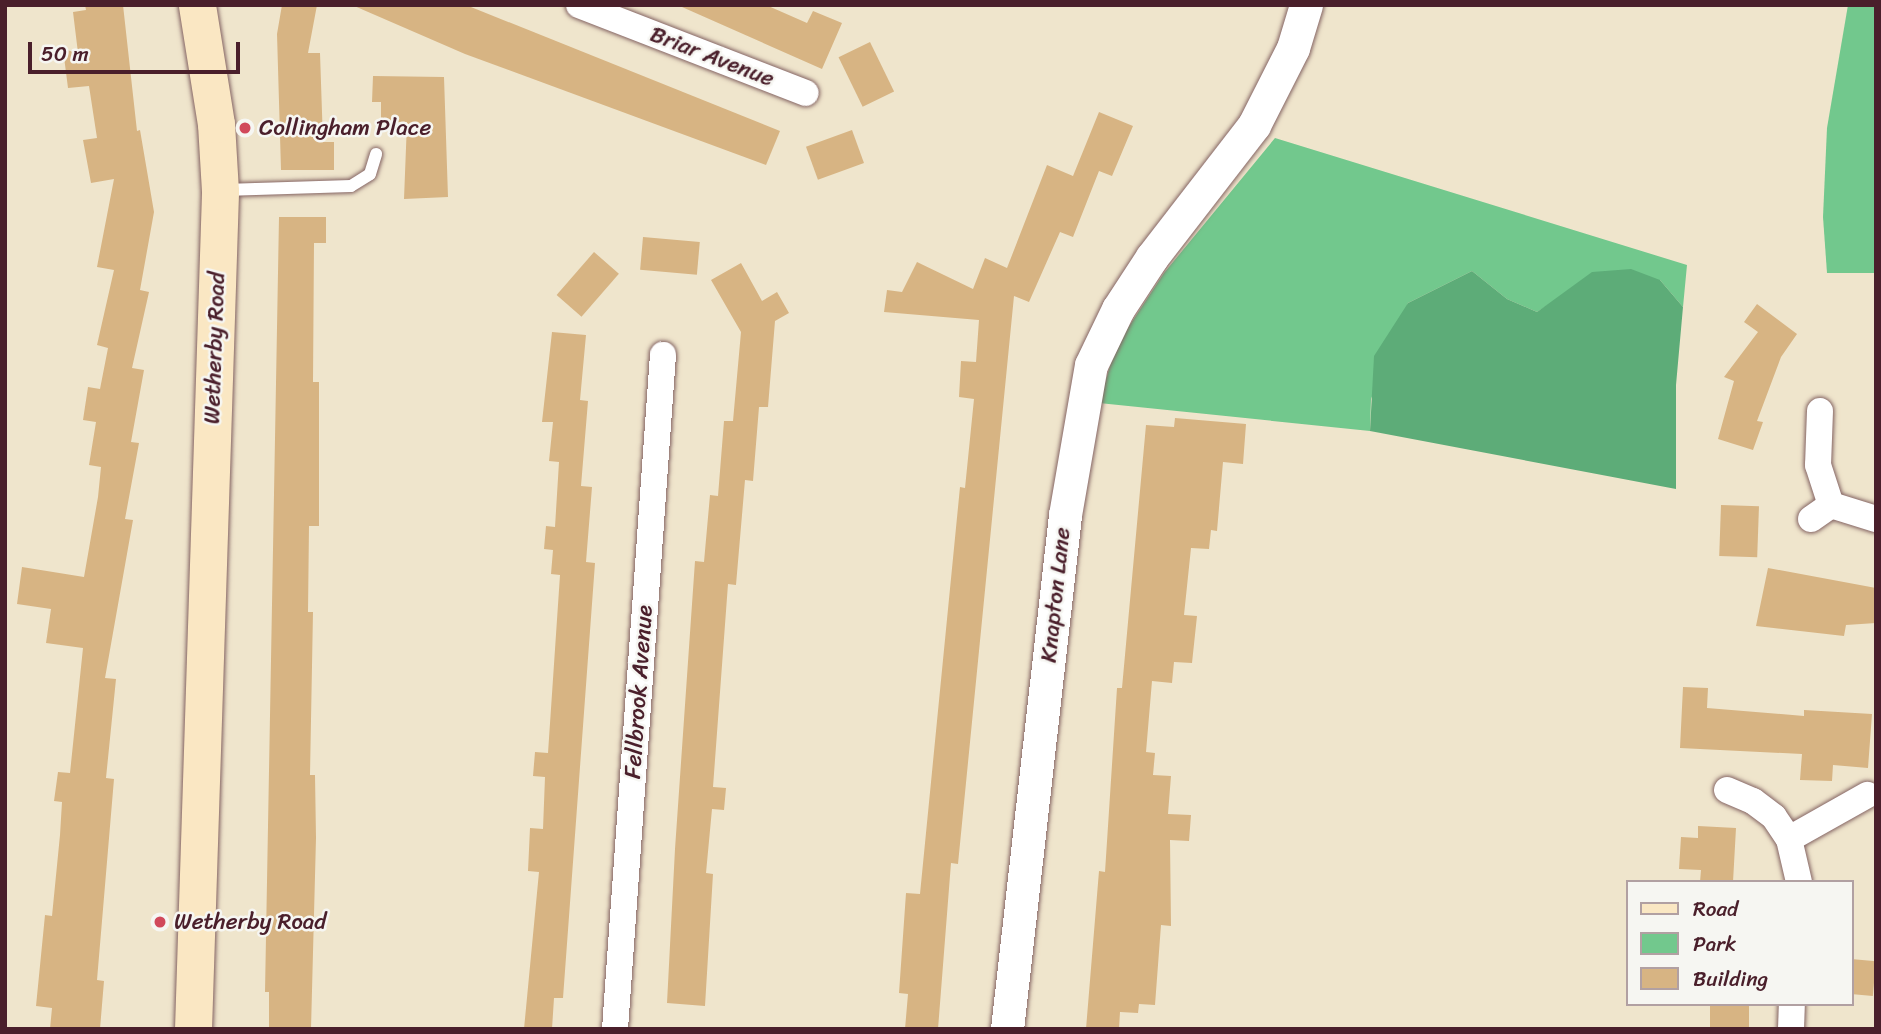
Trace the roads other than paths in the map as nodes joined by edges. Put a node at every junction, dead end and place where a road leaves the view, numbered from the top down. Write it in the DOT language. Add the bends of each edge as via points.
graph roads {
  1 [pos="197,5"];
  2 [pos="579,5"];
  3 [pos="1307,5"];
  4 [pos="806,93"];
  5 [pos="376,154"];
  6 [pos="220,191"];
  7 [pos="663,355"];
  8 [pos="1820,411"];
  9 [pos="1876,519"];
  10 [pos="1727,790"];
  11 [pos="1867,795"];
  12 [pos="1789,839"];
  13 [pos="1799,880"];
  14 [pos="1792,1006"];
  15 [pos="192,1029"];
  16 [pos="615,1029"];
  17 [pos="1007,1029"];
  18 [pos="1790,1029"];
  1 -- 6 [label="main road, Wetherby Road" via="216,124"];
  2 -- 4 [label="street, Briar Avenue"];
  3 -- 17 [label="street, Knapton Lane" via="1293,48 1254,125 1118,309 1091,365 1065,515"];
  5 -- 6 [label="lane" via="370,174 351,186"];
  6 -- 15 [label="main road, Wetherby Road"];
  7 -- 16 [label="street, Fellbrook Avenue"];
  8 -- 9 [label="street" via="1821,512"];
  10 -- 12 [label="street" via="1764,809"];
  11 -- 12 [label="street"];
  12 -- 13 [label="street"];
  14 -- 18 [label="street"];
}
